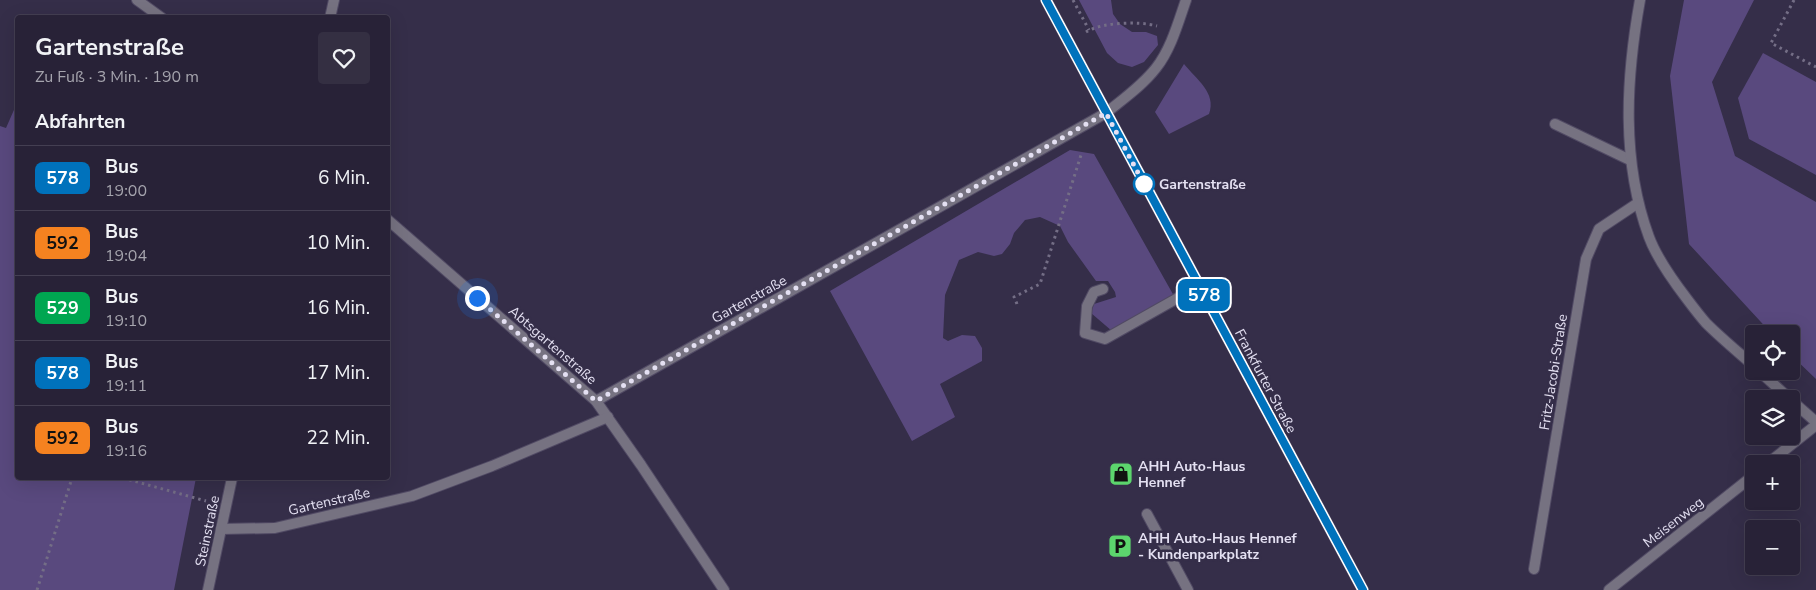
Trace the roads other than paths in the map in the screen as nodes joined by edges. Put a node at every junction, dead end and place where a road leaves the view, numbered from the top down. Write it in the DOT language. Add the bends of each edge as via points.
graph roads {
  1 [pos="137,0"];
  2 [pos="334,0"];
  3 [pos="1046,0"];
  4 [pos="1186,0"];
  5 [pos="1640,0"];
  6 [pos="158,15"];
  7 [pos="331,15"];
  8 [pos="1106,113"];
  9 [pos="1555,124"];
  10 [pos="1630,160"];
  11 [pos="1638,203"];
  12 [pos="390,222"];
  13 [pos="1199,286"];
  14 [pos="1103,289"];
  15 [pos="1745,358"];
  16 [pos="1769,380"];
  17 [pos="1780,390"];
  18 [pos="596,401"];
  19 [pos="1800,409"];
  20 [pos="608,417"];
  21 [pos="1816,424"];
  22 [pos="1779,455"];
  23 [pos="232,480"];
  24 [pos="1745,482"];
  25 [pos="1147,514"];
  26 [pos="221,529"];
  27 [pos="1534,570"];
  28 [pos="208,590"];
  29 [pos="724,590"];
  30 [pos="1188,590"];
  31 [pos="1363,590"];
  32 [pos="1609,590"];
  1 -- 6 [label="street"];
  2 -- 7 [label="street"];
  3 -- 8 [label="main road, Frankfurter Straße"];
  4 -- 8 [label="street, Gartenstraße" via="1175,32 1157,67"];
  5 -- 10 [label="street" via="1630,78"];
  8 -- 13 [label="main road, Frankfurter Straße"];
  8 -- 18 [label="street, Gartenstraße"];
  9 -- 10 [label="street"];
  10 -- 11 [label="street"];
  11 -- 15 [label="street" via="1650,239 1676,284 1705,322"];
  11 -- 27 [label="street, Fritz-Jacobi-Straße" via="1599,229 1586,259"];
  12 -- 18 [label="street, Abtsgartenstraße"];
  13 -- 14 [label="street" via="1105,339 1085,333 1087,306 1094,292"];
  13 -- 31 [label="main road, Frankfurter Straße"];
  16 -- 17 [label="street"];
  18 -- 20 [label="street, Abtsgartenstraße"];
  19 -- 21 [label="street"];
  20 -- 26 [label="street, Gartenstraße" via="412,496 275,528"];
  20 -- 29 [label="street, Abtsgartenstraße"];
  21 -- 22 [label="street"];
  23 -- 26 [label="street, Steinstraße"];
  24 -- 32 [label="street, Meisenweg"];
  25 -- 30 [label="street"];
  26 -- 28 [label="street, Steinstraße"];
}
